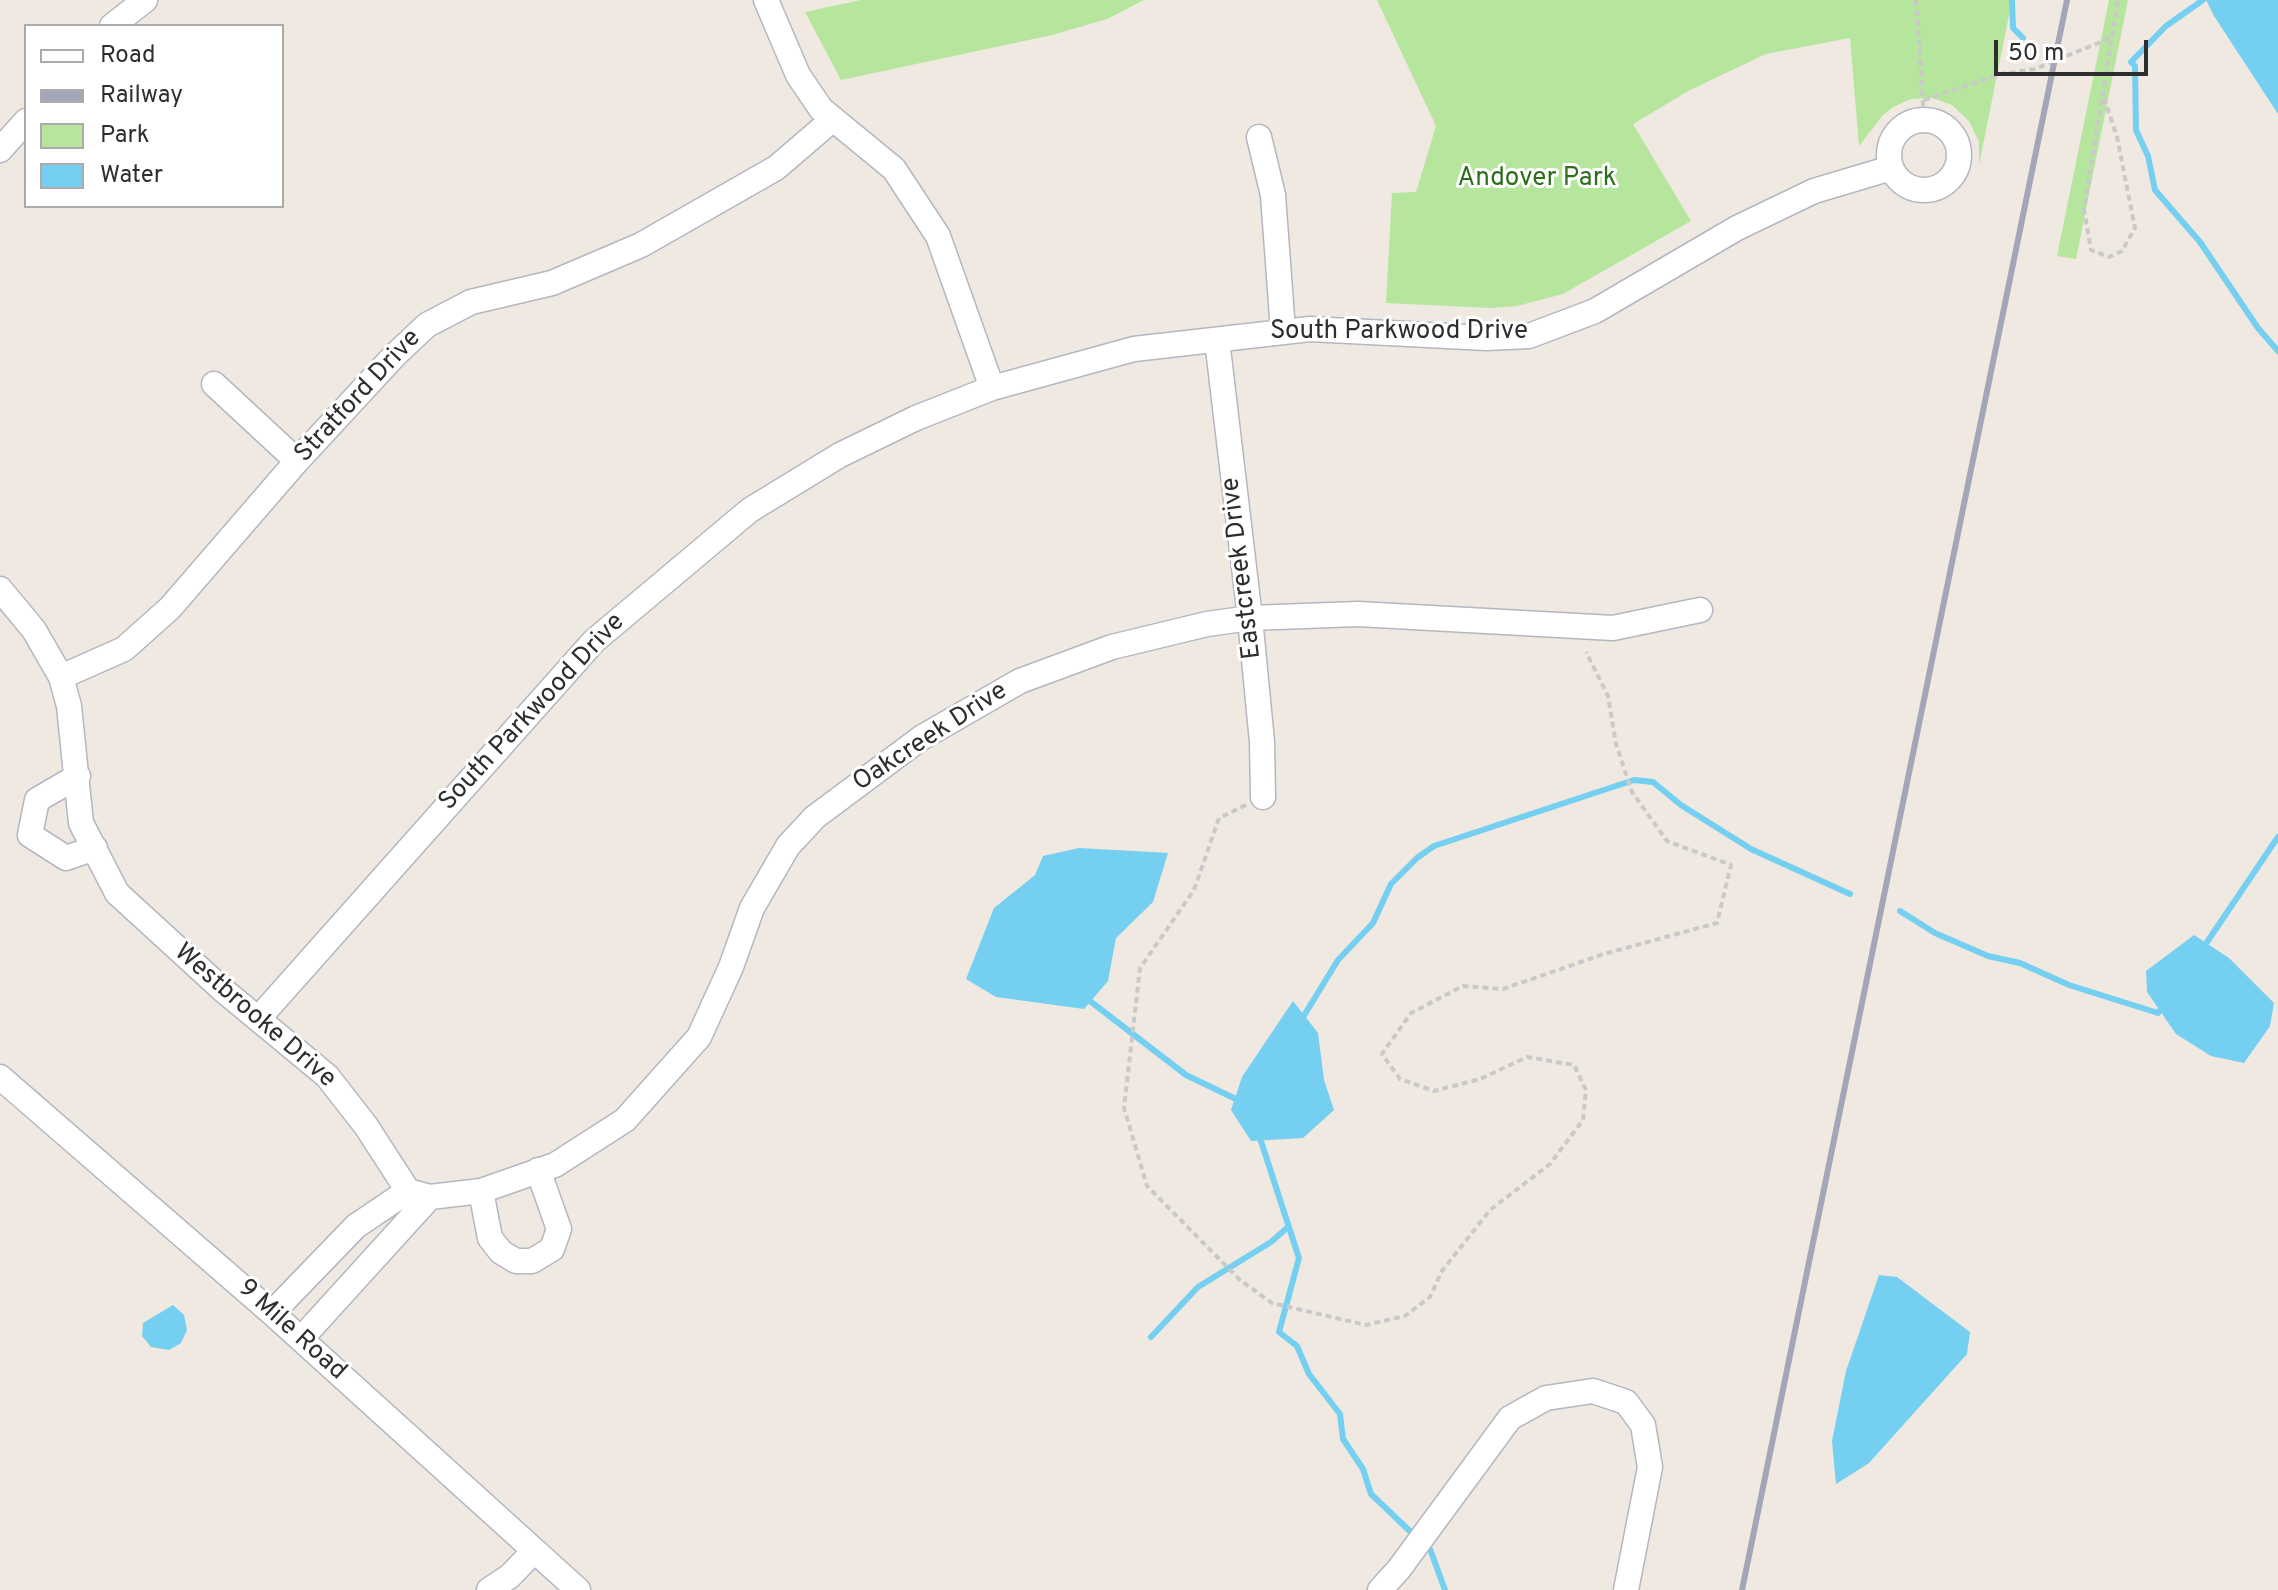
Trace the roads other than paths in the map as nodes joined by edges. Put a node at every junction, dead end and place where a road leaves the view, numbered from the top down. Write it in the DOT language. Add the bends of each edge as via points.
graph roads {
  1 [pos="145,0"];
  2 [pos="766,0"];
  3 [pos="115,24"];
  4 [pos="832,120"];
  5 [pos="24,123"];
  6 [pos="1259,137"];
  7 [pos="0,150"];
  8 [pos="1891,168"];
  9 [pos="1283,331"];
  10 [pos="1217,340"];
  11 [pos="214,384"];
  12 [pos="992,388"];
  13 [pos="297,461"];
  14 [pos="0,589"];
  15 [pos="1700,610"];
  16 [pos="1250,618"];
  17 [pos="61,677"];
  18 [pos="78,776"];
  19 [pos="1263,797"];
  20 [pos="95,848"];
  21 [pos="258,1019"];
  22 [pos="0,1077"];
  23 [pos="538,1170"];
  24 [pos="481,1191"];
  25 [pos="419,1194"];
  26 [pos="272,1313"];
  27 [pos="301,1339"];
  28 [pos="534,1551"];
  29 [pos="489,1590"];
  30 [pos="578,1590"];
  31 [pos="1380,1590"];
  32 [pos="1626,1590"];
  1 -- 3 [label="street"];
  2 -- 4 [label="street" via="798,75"];
  4 -- 12 [label="street" via="894,169 938,236"];
  4 -- 13 [label="street, Stratford Drive" via="776,168 641,245 552,283 471,302 427,325"];
  5 -- 7 [label="street"];
  6 -- 9 [label="street" via="1273,195"];
  8 -- 8 [label="street" via="1917,189 1940,186 1956,170 1954,136 1924,109 1895,135"];
  8 -- 9 [label="street, South Parkwood Drive" via="1814,191 1737,228 1595,311 1529,336"];
  9 -- 10 [label="street, South Parkwood Drive"];
  10 -- 12 [label="street, South Parkwood Drive" via="1121,352"];
  10 -- 16 [label="street, Eastcreek Drive"];
  11 -- 13 [label="street"];
  12 -- 21 [label="street, South Parkwood Drive" via="877,436 798,480 750,510 628,609"];
  13 -- 17 [label="street, Stratford Drive" via="170,608 124,649"];
  14 -- 17 [label="street, Westbrooke Drive" via="34,630"];
  15 -- 16 [label="street, Oakcreek Drive" via="1613,628 1358,614"];
  16 -- 19 [label="street, Eastcreek Drive"];
  16 -- 23 [label="street, Oakcreek Drive" via="1112,647 1020,681 921,738 824,809 773,867 699,1037 625,1120 583,1149"];
  17 -- 18 [label="street, Westbrooke Drive"];
  18 -- 20 [label="street, Westbrooke Drive" via="81,823"];
  18 -- 20 [label="street" via="37,800 30,835 66,858"];
  20 -- 21 [label="street, Westbrooke Drive" via="117,893"];
  21 -- 25 [label="street, Westbrooke Drive" via="327,1076"];
  22 -- 26 [label="street, 9 Mile Road"];
  23 -- 24 [label="street, Oakcreek Drive"];
  23 -- 24 [label="street" via="559,1229 552,1249 532,1261 516,1261 490,1238"];
  24 -- 25 [label="street, Oakcreek Drive"];
  25 -- 26 [label="street, Oakcreek Drive" via="356,1226"];
  25 -- 27 [label="street"];
  26 -- 27 [label="street, 9 Mile Road"];
  27 -- 28 [label="street, 9 Mile Road"];
  28 -- 29 [label="street"];
  28 -- 30 [label="street, 9 Mile Road"];
  31 -- 32 [label="street" via="1510,1418 1546,1398 1593,1391 1626,1402 1643,1425 1650,1467"];
}
